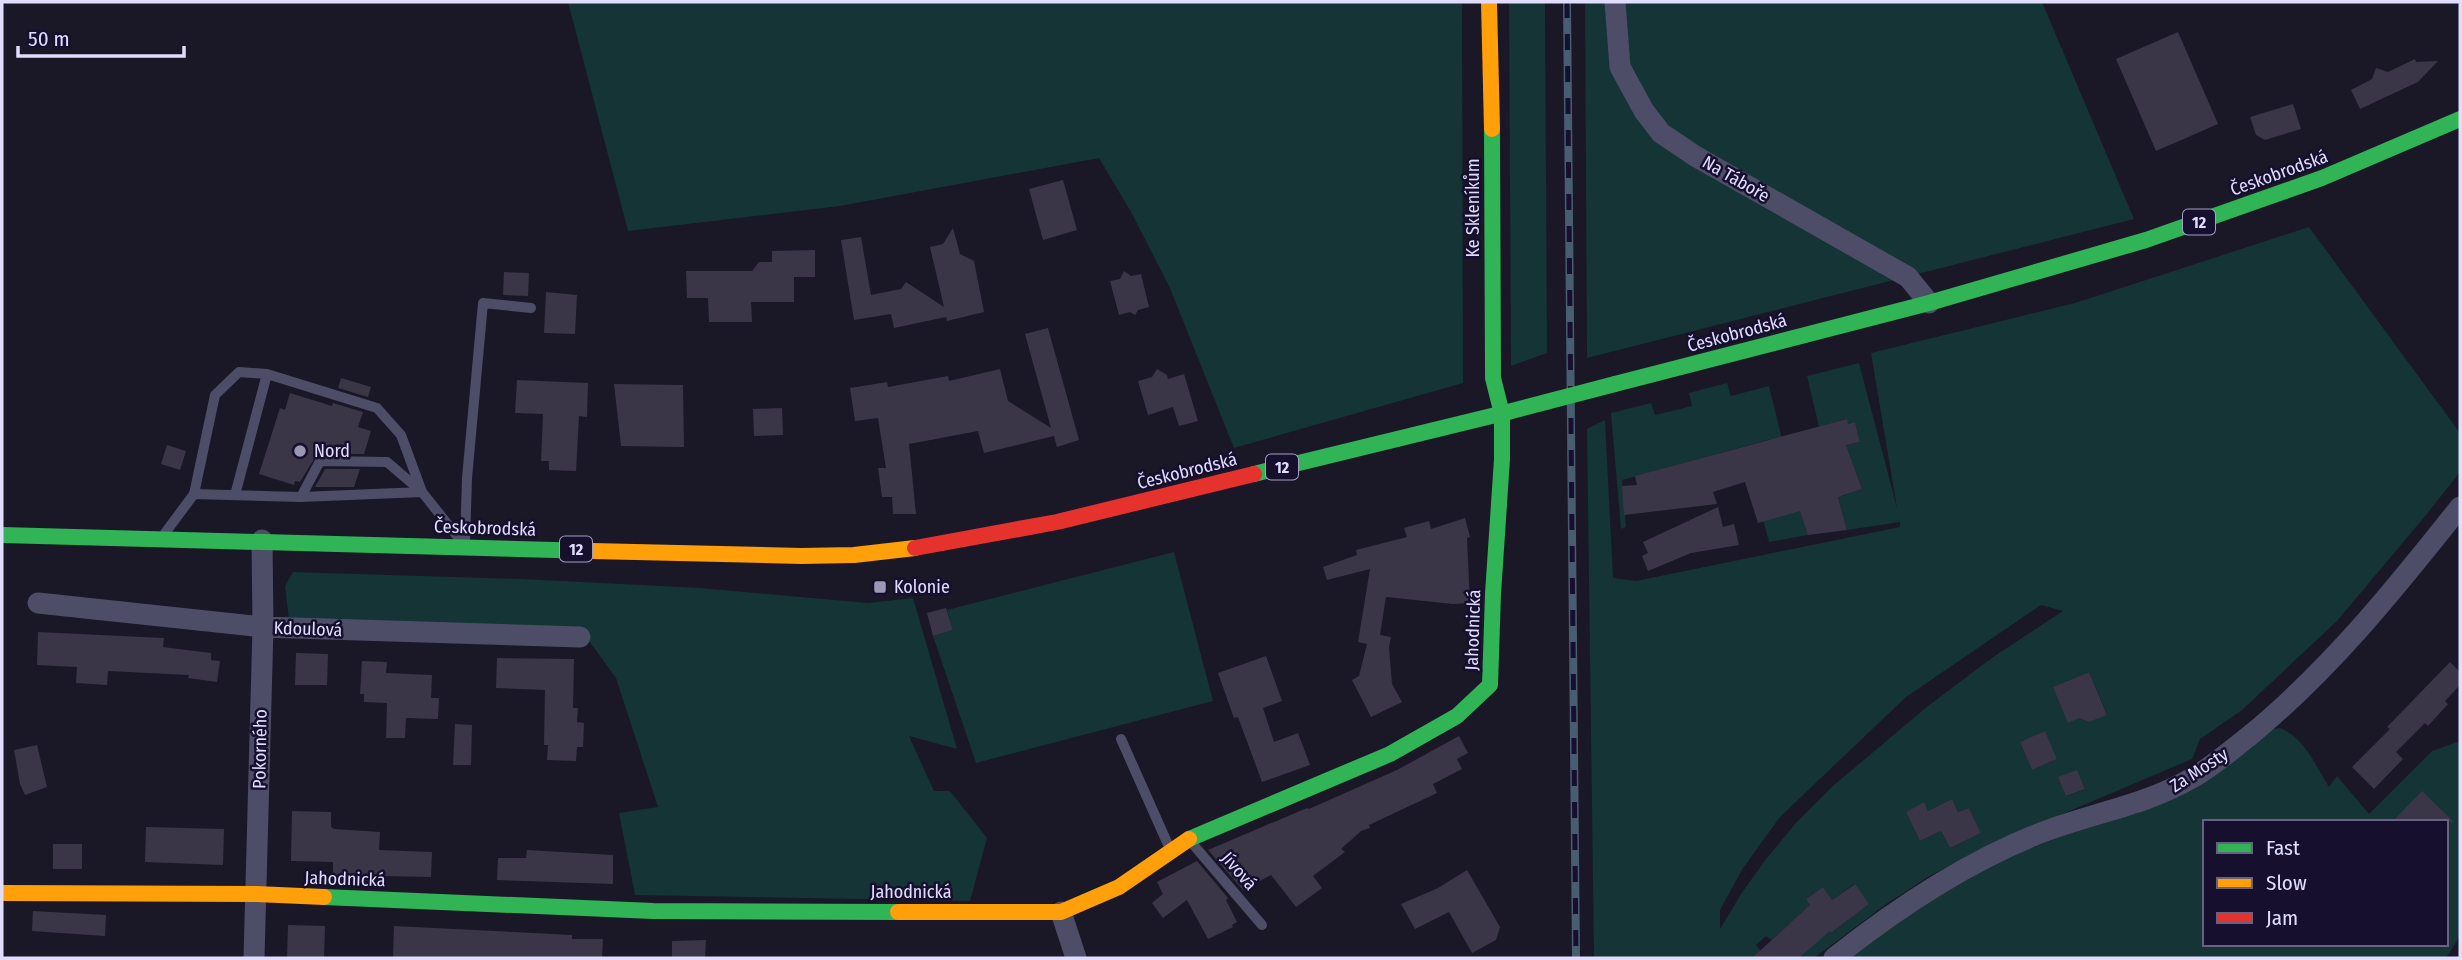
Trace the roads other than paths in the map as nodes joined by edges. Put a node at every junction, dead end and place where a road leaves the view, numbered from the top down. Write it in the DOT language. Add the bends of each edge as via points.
graph roads {
  1 [pos="1489,2"];
  2 [pos="1615,2"];
  3 [pos="2460,119"];
  4 [pos="1929,303"];
  5 [pos="531,308"];
  6 [pos="267,374"];
  7 [pos="1505,413"];
  8 [pos="422,492"];
  9 [pos="194,494"];
  10 [pos="234,495"];
  11 [pos="301,497"];
  12 [pos="2460,508"];
  13 [pos="2,535"];
  14 [pos="162,537"];
  15 [pos="262,540"];
  16 [pos="465,546"];
  17 [pos="38,603"];
  18 [pos="263,627"];
  19 [pos="580,637"];
  20 [pos="1121,739"];
  21 [pos="1189,839"];
  22 [pos="1171,851"];
  23 [pos="2,893"];
  24 [pos="257,894"];
  25 [pos="1061,912"];
  26 [pos="1262,925"];
  27 [pos="254,958"];
  28 [pos="1076,958"];
  29 [pos="1834,958"];
  1 -- 7 [label="main road, Ke Skleníkům" via="1493,379"];
  2 -- 4 [label="street, Na Táboře" via="1620,67 1661,133 1908,276"];
  3 -- 4 [label="main road, Českobrodská / 12" via="2322,178 2146,240"];
  4 -- 7 [label="main road, Českobrodská / 12, bridge"];
  5 -- 16 [label="lane" via="483,303"];
  6 -- 8 [label="lane" via="377,408 401,435"];
  6 -- 9 [label="lane" via="239,372 215,394"];
  6 -- 10 [label="lane"];
  7 -- 16 [label="main road, Českobrodská / 12" via="1057,522 895,552 801,556"];
  7 -- 21 [label="main road, Jahodnická" via="1490,685 1457,716 1390,754"];
  8 -- 11 [label="lane"];
  8 -- 11 [label="lane" via="387,463 320,461"];
  8 -- 16 [label="lane"];
  9 -- 10 [label="lane"];
  9 -- 14 [label="lane"];
  10 -- 11 [label="lane"];
  12 -- 29 [label="street, Za Mosty" via="2382,604 2286,706 2194,777 2001,850 1942,882"];
  13 -- 14 [label="main road, Českobrodská / 12"];
  14 -- 15 [label="main road, Českobrodská / 12"];
  15 -- 16 [label="main road, Českobrodská / 12"];
  15 -- 18 [label="street, Pokorného"];
  17 -- 18 [label="street, Kdoulová"];
  18 -- 19 [label="street, Kdoulová"];
  18 -- 24 [label="street, Pokorného"];
  20 -- 22 [label="lane"];
  21 -- 22 [label="main road, Jahodnická"];
  21 -- 26 [label="lane, Jívová"];
  22 -- 25 [label="main road, Jahodnická" via="1119,887"];
  23 -- 24 [label="main road, Jahodnická"];
  24 -- 25 [label="main road, Jahodnická" via="653,911"];
  24 -- 27 [label="street, Pokorného"];
  25 -- 28 [label="street"];
}
